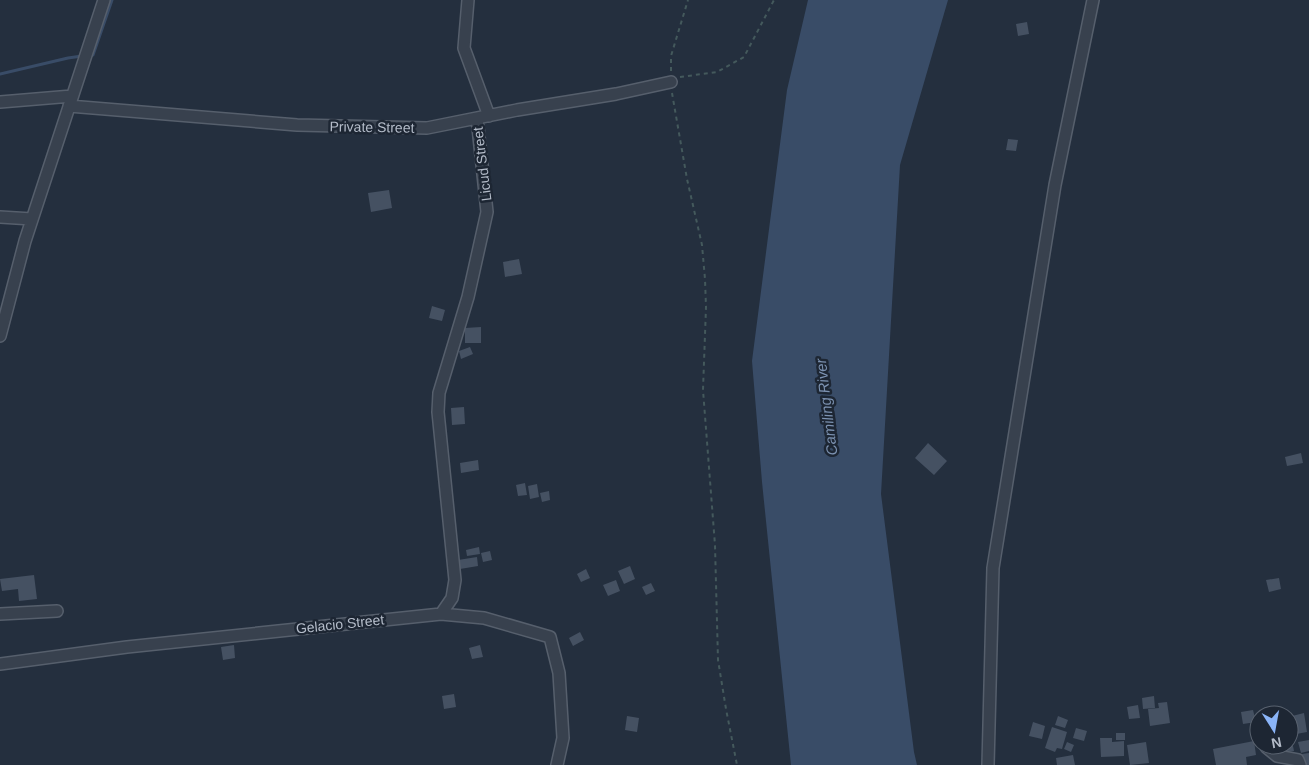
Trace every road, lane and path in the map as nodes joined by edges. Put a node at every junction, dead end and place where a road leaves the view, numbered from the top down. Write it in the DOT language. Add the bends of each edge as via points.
graph roads {
  1 [pos="104,0"];
  2 [pos="468,0"];
  3 [pos="688,0"];
  4 [pos="774,0"];
  5 [pos="1093,0"];
  6 [pos="671,79"];
  7 [pos="71,101"];
  8 [pos="0,102"];
  9 [pos="489,116"];
  10 [pos="476,118"];
  11 [pos="0,217"];
  12 [pos="32,219"];
  13 [pos="2,322"];
  14 [pos="0,336"];
  15 [pos="57,611"];
  16 [pos="0,614"];
  17 [pos="441,614"];
  18 [pos="0,664"];
  19 [pos="1276,755"];
  20 [pos="557,765"];
  21 [pos="737,765"];
  22 [pos="988,765"];
  23 [pos="1300,765"];
  1 -- 7 [label="street"];
  2 -- 9 [label="street" via="464,48"];
  3 -- 6 [label="path" via="670,56"];
  4 -- 6 [label="path" via="744,57 717,72"];
  5 -- 22 [label="street" via="1055,185 993,568"];
  6 -- 9 [label="street, Private Street" via="616,94"];
  6 -- 21 [label="path" via="706,279 703,390 718,660"];
  7 -- 8 [label="street, Private Street"];
  7 -- 10 [label="street, Private Street" via="296,125 427,128"];
  7 -- 12 [label="street"];
  9 -- 10 [label="street, Private Street"];
  10 -- 17 [label="street, Licud Street" via="487,212 468,297 439,393 438,412 455,580 452,598"];
  11 -- 12 [label="street"];
  12 -- 13 [label="street"];
  13 -- 14 [label="street"];
  15 -- 16 [label="street"];
  17 -- 18 [label="street, Gelacio Street" via="127,647"];
  17 -- 20 [label="street, Gelacio Street" via="484,618 550,637 559,673 562,738"];
  19 -- 23 [label="street" via="1298,760"];
}
